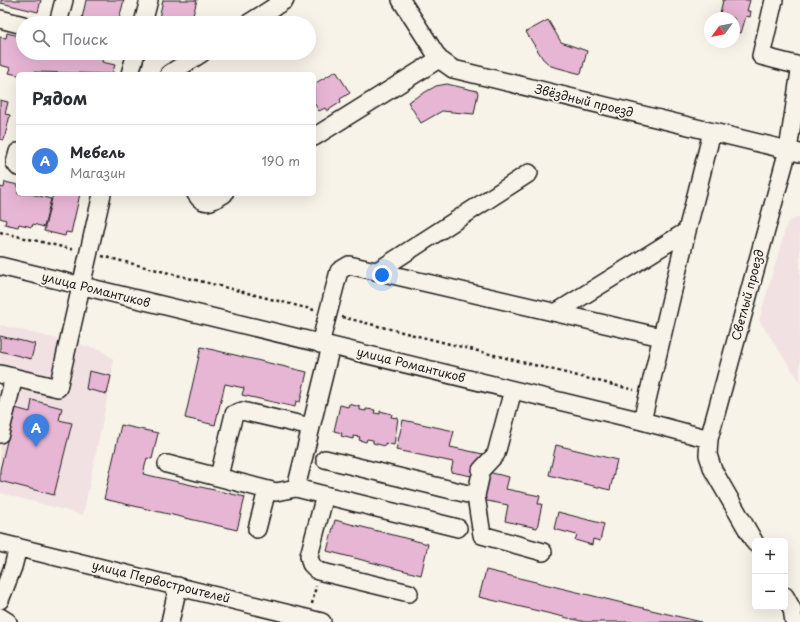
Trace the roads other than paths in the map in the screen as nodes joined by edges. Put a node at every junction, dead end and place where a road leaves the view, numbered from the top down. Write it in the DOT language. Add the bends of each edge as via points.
graph roads {
  1 [pos="64,0"];
  2 [pos="149,0"];
  3 [pos="285,0"];
  4 [pos="401,0"];
  5 [pos="774,0"];
  6 [pos="60,16"];
  7 [pos="145,16"];
  8 [pos="260,16"];
  9 [pos="0,19"];
  10 [pos="16,23"];
  11 [pos="439,58"];
  12 [pos="133,60"];
  13 [pos="191,60"];
  14 [pos="800,66"];
  15 [pos="800,71"];
  16 [pos="130,72"];
  17 [pos="172,72"];
  18 [pos="712,132"];
  19 [pos="316,136"];
  20 [pos="794,152"];
  21 [pos="529,174"];
  22 [pos="102,196"];
  23 [pos="197,196"];
  24 [pos="221,196"];
  25 [pos="686,231"];
  26 [pos="0,266"];
  27 [pos="379,270"];
  28 [pos="80,286"];
  29 [pos="557,312"];
  30 [pos="661,337"];
  31 [pos="326,345"];
  32 [pos="7,376"];
  33 [pos="512,390"];
  34 [pos="642,421"];
  35 [pos="311,427"];
  36 [pos="0,434"];
  37 [pos="709,439"];
  38 [pos="325,459"];
  39 [pos="167,464"];
  40 [pos="219,476"];
  41 [pos="296,488"];
  42 [pos="267,490"];
  43 [pos="325,495"];
  44 [pos="476,496"];
  45 [pos="458,528"];
  46 [pos="257,529"];
  47 [pos="752,538"];
  48 [pos="0,543"];
  49 [pos="18,547"];
  50 [pos="543,552"];
  51 [pos="178,586"];
  52 [pos="409,593"];
  53 [pos="0,600"];
  54 [pos="788,602"];
  55 [pos="0,618"];
  56 [pos="8,622"];
  57 [pos="170,622"];
  58 [pos="322,622"];
  59 [pos="794,622"];
  1 -- 6 [label="street"];
  2 -- 7 [label="street"];
  3 -- 8 [label="street"];
  4 -- 11 [label="street, Звёздный проезд"];
  5 -- 14 [label="street" via="761,56"];
  9 -- 10 [label="street"];
  11 -- 18 [label="street, Звёздный проезд" via="453,69"];
  11 -- 19 [label="street"];
  12 -- 16 [label="street"];
  13 -- 17 [label="street"];
  15 -- 20 [label="street, Светлый проезд"];
  18 -- 20 [label="street, Звёздный проезд"];
  18 -- 25 [label="street"];
  20 -- 37 [label="street, Светлый проезд"];
  21 -- 27 [label="street"];
  22 -- 28 [label="street"];
  23 -- 24 [label="street" via="199,200 206,202"];
  25 -- 29 [label="street"];
  25 -- 30 [label="street"];
  26 -- 28 [label="street, улица Романтиков"];
  27 -- 29 [label="street"];
  27 -- 31 [label="street" via="349,264 339,271"];
  28 -- 31 [label="street, улица Романтиков"];
  28 -- 32 [label="street" via="58,388"];
  29 -- 30 [label="street"];
  30 -- 34 [label="street"];
  31 -- 33 [label="street, улица Романтиков"];
  31 -- 35 [label="street"];
  32 -- 36 [label="street"];
  33 -- 34 [label="street, улица Романтиков"];
  33 -- 44 [label="street" via="496,454 480,474"];
  34 -- 37 [label="street, улица Романтиков"];
  35 -- 40 [label="street" via="242,410 234,414"];
  35 -- 41 [label="street"];
  37 -- 47 [label="street" via="708,455 713,470"];
  38 -- 44 [label="street"];
  39 -- 40 [label="street"];
  40 -- 42 [label="street"];
  41 -- 42 [label="street" via="276,492"];
  41 -- 43 [label="street"];
  42 -- 46 [label="street"];
  43 -- 45 [label="street"];
  43 -- 52 [label="street" via="310,556 311,564 318,571"];
  44 -- 50 [label="street" via="482,535"];
  48 -- 49 [label="street, улица Первостроителей"];
  49 -- 51 [label="street, улица Первостроителей"];
  49 -- 53 [label="street"];
  51 -- 57 [label="street"];
  51 -- 58 [label="street, улица Первостроителей"];
  54 -- 59 [label="street"];
  55 -- 56 [label="street"];
}
